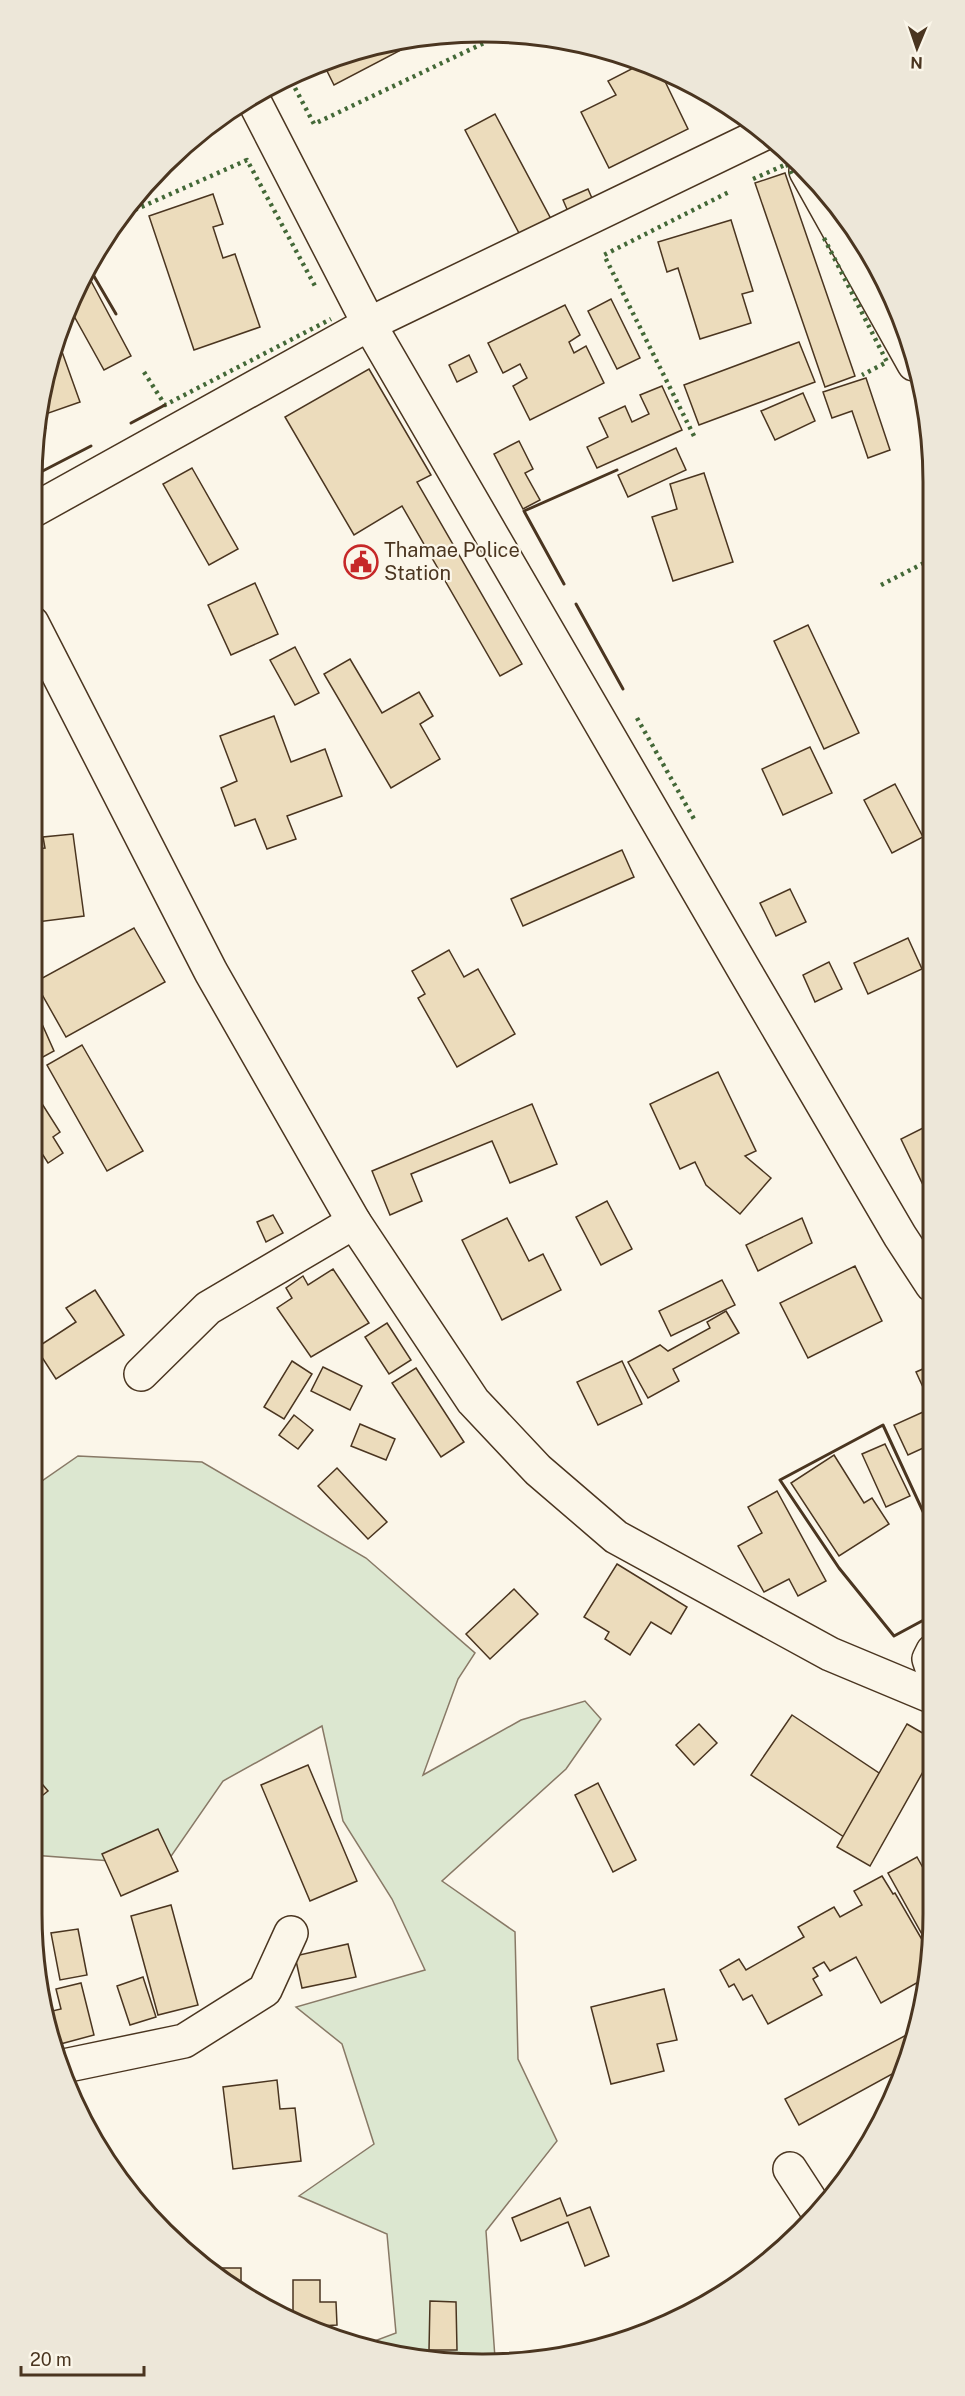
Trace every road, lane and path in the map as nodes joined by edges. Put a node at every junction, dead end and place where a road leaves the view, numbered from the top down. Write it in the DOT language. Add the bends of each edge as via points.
graph roads {
  1 [pos="256,105"];
  2 [pos="756,137"];
  3 [pos="826,207"];
  4 [pos="369,324"];
  5 [pos="897,334"];
  6 [pos="42,505"];
  7 [pos="42,642"];
  8 [pos="354,1222"];
  9 [pos="923,1271"];
  10 [pos="141,1374"];
  11 [pos="923,1693"];
  12 [pos="291,1933"];
  13 [pos="69,2065"];
  14 [pos="790,2169"];
  15 [pos="813,2205"];
  1 -- 4 [label="street"];
  2 -- 4 [label="street"];
  3 -- 5 [label="street"];
  4 -- 6 [label="street"];
  4 -- 9 [label="street"];
  7 -- 8 [label="street" via="211,972"];
  8 -- 10 [label="street" via="208,1308"];
  8 -- 11 [label="street" via="473,1401 538,1470 616,1536 830,1654"];
  12 -- 13 [label="street" via="265,1990 184,2041"];
  14 -- 15 [label="street"];
}
